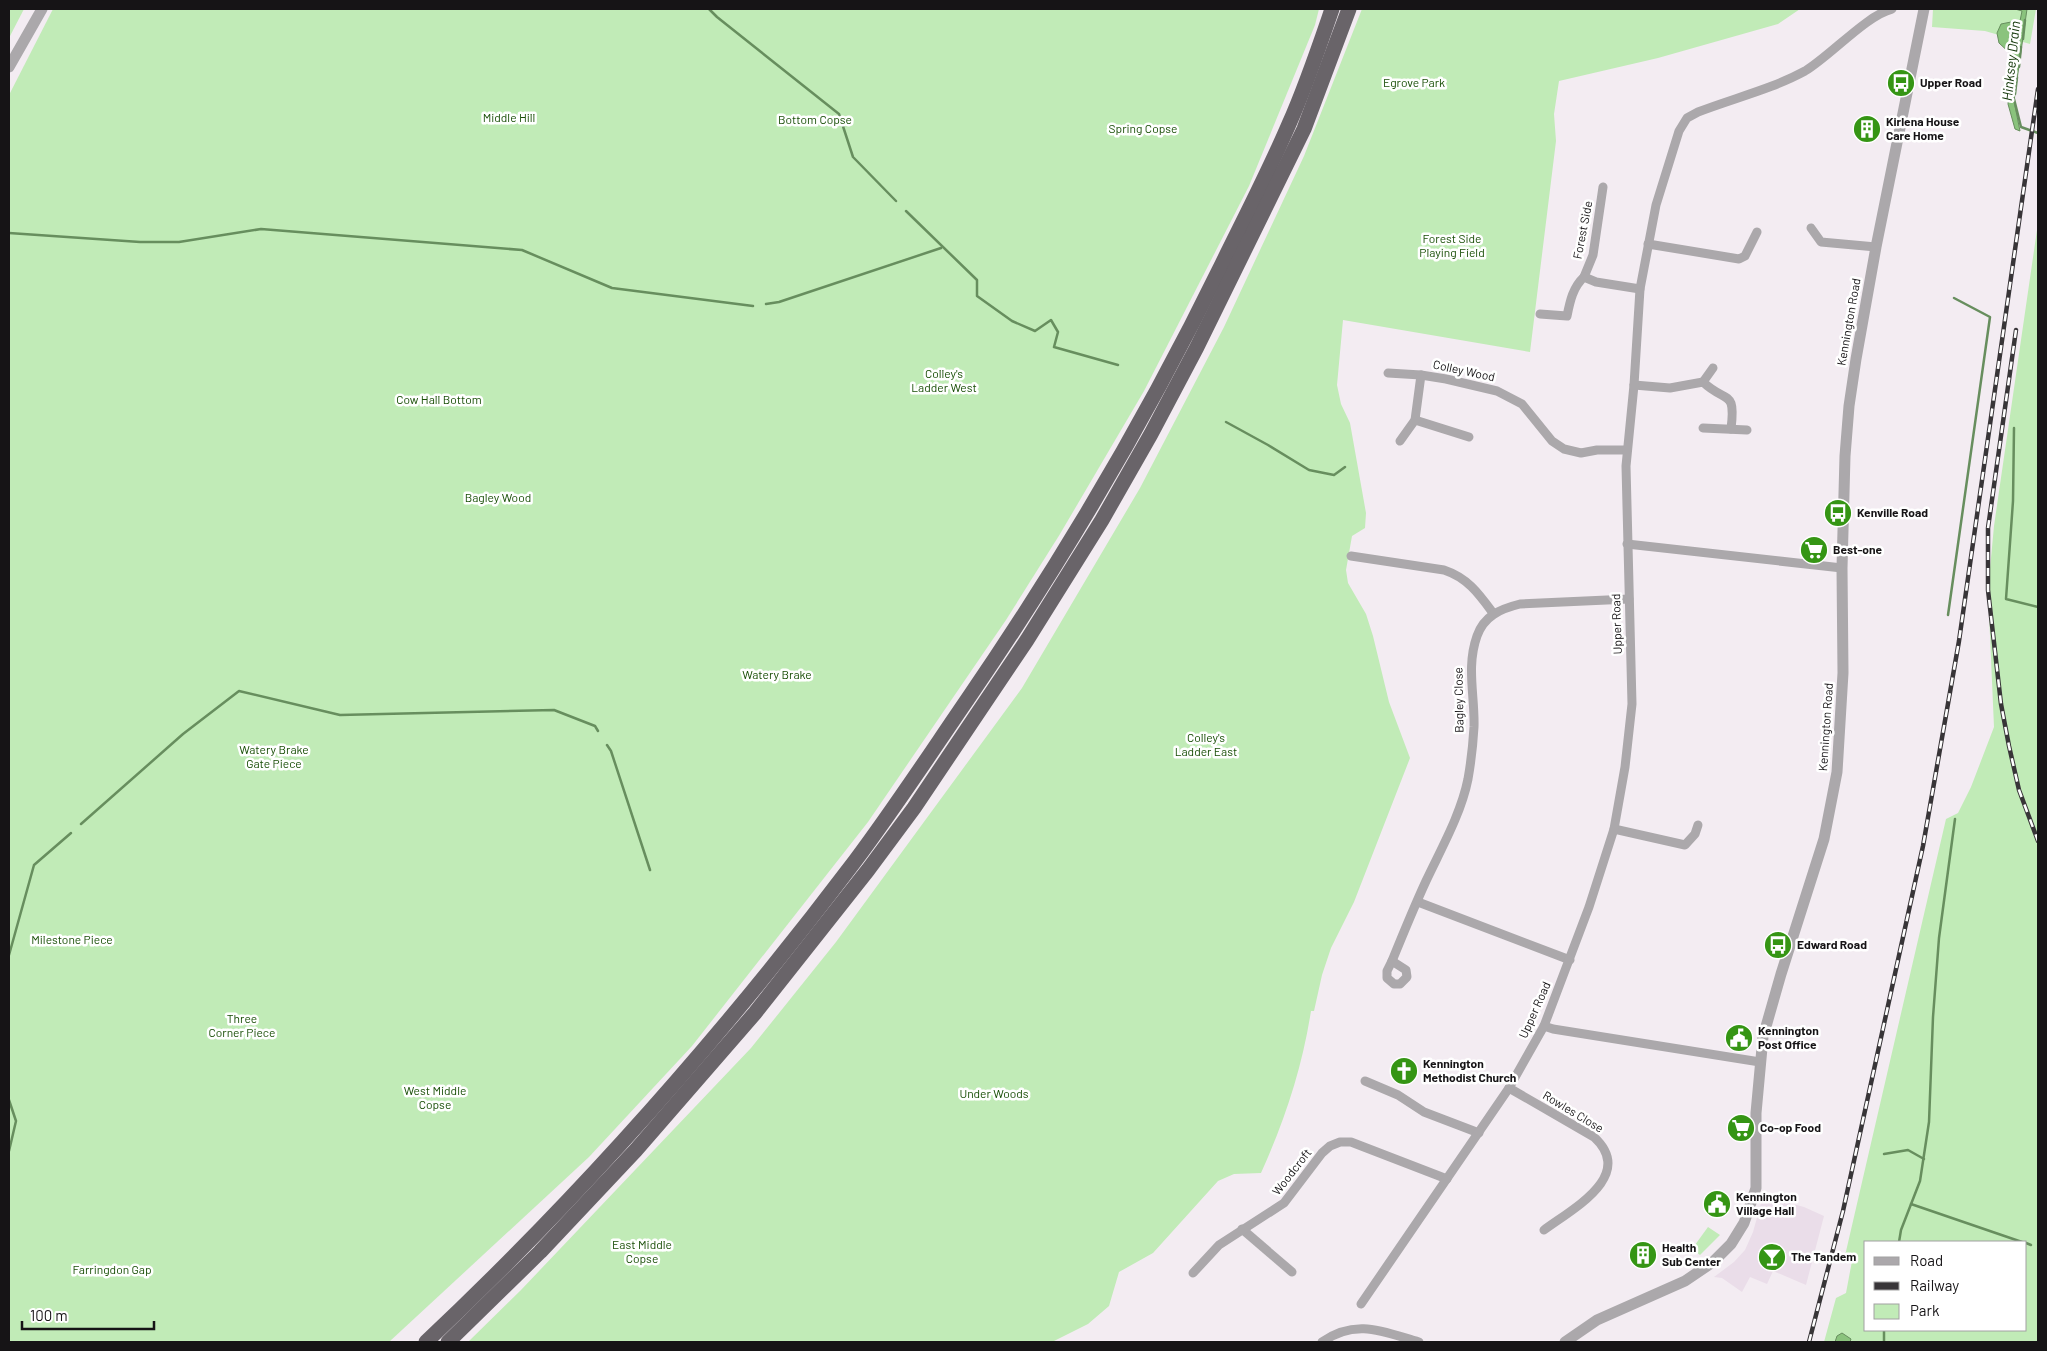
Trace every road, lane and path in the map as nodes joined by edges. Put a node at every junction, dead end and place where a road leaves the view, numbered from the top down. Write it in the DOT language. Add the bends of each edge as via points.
graph roads {
  1 [pos="42,9"];
  2 [pos="1332,9"];
  3 [pos="1349,9"];
  4 [pos="1892,9"];
  5 [pos="1924,9"];
  6 [pos="9,67"];
  7 [pos="1603,187"];
  8 [pos="1812,228"];
  9 [pos="1757,232"];
  10 [pos="1648,244"];
  11 [pos="1876,248"];
  12 [pos="1584,276"];
  13 [pos="1640,289"];
  14 [pos="1540,314"];
  15 [pos="1713,368"];
  16 [pos="1388,373"];
  17 [pos="1421,375"];
  18 [pos="1703,382"];
  19 [pos="1634,385"];
  20 [pos="1415,420"];
  21 [pos="1703,428"];
  22 [pos="1731,429"];
  23 [pos="1747,430"];
  24 [pos="1469,437"];
  25 [pos="1400,441"];
  26 [pos="1627,450"];
  27 [pos="1627,544"];
  28 [pos="1351,556"];
  29 [pos="1842,568"];
  30 [pos="1629,599"];
  31 [pos="1493,613"];
  32 [pos="1698,825"];
  33 [pos="1614,829"];
  34 [pos="1418,902"];
  35 [pos="1570,960"];
  36 [pos="1392,961"];
  37 [pos="1544,1026"];
  38 [pos="1760,1062"];
  39 [pos="1365,1081"];
  40 [pos="1509,1088"];
  41 [pos="1479,1133"];
  42 [pos="1447,1179"];
  43 [pos="1242,1228"];
  44 [pos="1544,1230"];
  45 [pos="1292,1272"];
  46 [pos="1193,1273"];
  47 [pos="1362,1304"];
  48 [pos="426,1342"];
  49 [pos="448,1342"];
  50 [pos="1322,1342"];
  51 [pos="1419,1342"];
  52 [pos="1565,1342"];
  1 -- 6 [label="street"];
  2 -- 48 [label="highway" via="1290,122 1185,340 1089,512 1014,632 855,861 729,1021 528,1242"];
  3 -- 49 [label="highway" via="1304,128 1151,434 1027,640 919,800 755,1013 611,1177"];
  4 -- 10 [label="street, Upper Road" via="1807,69 1780,84 1687,118 1679,131 1666,171"];
  5 -- 11 [label="street, Kennington Road"];
  7 -- 12 [label="street, Forest Side" via="1593,255"];
  8 -- 11 [label="street" via="1820,242"];
  9 -- 10 [label="street" via="1745,256 1739,259"];
  10 -- 13 [label="street, Upper Road"];
  11 -- 29 [label="street, Kennington Road" via="1849,406"];
  12 -- 13 [label="street, Forest Side" via="1596,282"];
  12 -- 14 [label="street, Forest Side" via="1573,291 1567,316"];
  13 -- 19 [label="street, Upper Road"];
  15 -- 18 [label="street"];
  16 -- 17 [label="street, Colley Wood"];
  17 -- 20 [label="street, Colley Wood"];
  17 -- 26 [label="street, Colley Wood" via="1497,391 1514,399 1530,412 1552,441 1564,449 1581,453"];
  18 -- 19 [label="street" via="1670,388"];
  18 -- 22 [label="street" via="1730,401 1734,409"];
  19 -- 26 [label="street, Upper Road"];
  20 -- 24 [label="street"];
  20 -- 25 [label="street, Colley Wood"];
  21 -- 22 [label="street"];
  22 -- 23 [label="street"];
  26 -- 27 [label="street, Upper Road"];
  27 -- 29 [label="street"];
  27 -- 30 [label="street, Upper Road"];
  28 -- 31 [label="street" via="1457,574 1477,591"];
  29 -- 38 [label="street, Kennington Road" via="1843,673 1833,800 1824,840 1763,1037"];
  30 -- 31 [label="street" via="1520,604"];
  30 -- 33 [label="street, Upper Road" via="1632,704"];
  31 -- 34 [label="street, Bagley Close" via="1477,635 1472,653 1470,673 1474,726 1467,781"];
  32 -- 33 [label="street" via="1685,845"];
  33 -- 35 [label="street, Upper Road"];
  34 -- 35 [label="street"];
  34 -- 36 [label="street, Bagley Close"];
  35 -- 37 [label="street, Upper Road"];
  37 -- 38 [label="street"];
  37 -- 40 [label="street, Upper Road"];
  38 -- 52 [label="street, Kennington Road" via="1754,1160 1756,1188 1744,1223 1731,1244 1685,1282 1597,1320"];
  39 -- 41 [label="street" via="1398,1095 1424,1112"];
  40 -- 41 [label="street, Upper Road"];
  40 -- 44 [label="street, Rowles Close" via="1594,1137 1608,1158 1607,1174 1600,1185"];
  41 -- 42 [label="street, Upper Road"];
  42 -- 43 [label="street, Woodcroft" via="1351,1142 1340,1142 1322,1154 1284,1203 1266,1217"];
  42 -- 47 [label="street, Upper Road"];
  43 -- 45 [label="street"];
  43 -- 46 [label="street, Woodcroft"];
  50 -- 51 [label="street" via="1346,1329 1358,1328"];
}
